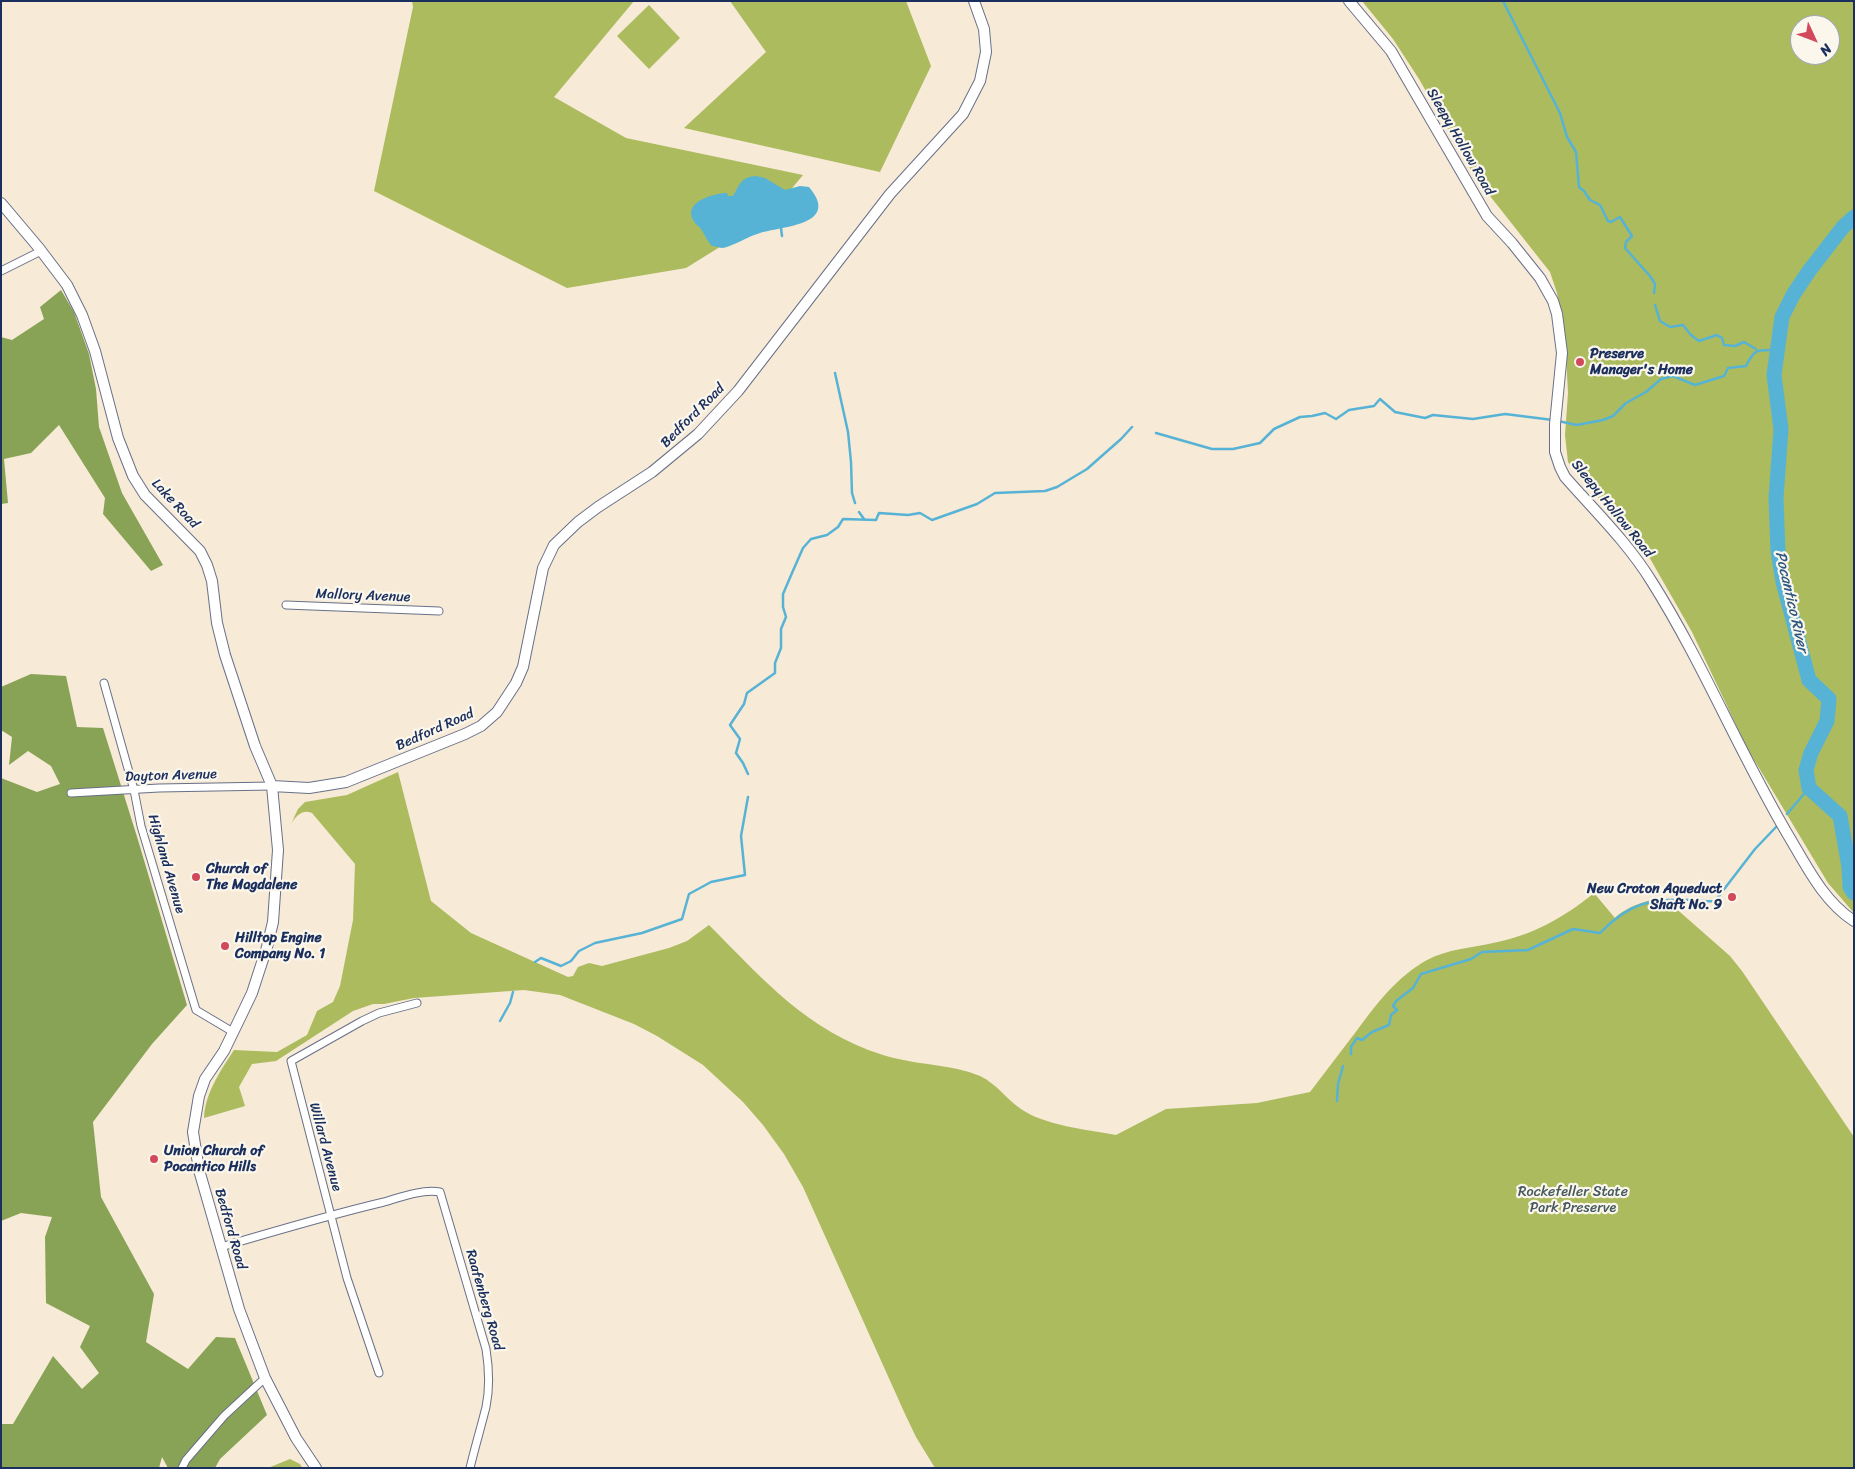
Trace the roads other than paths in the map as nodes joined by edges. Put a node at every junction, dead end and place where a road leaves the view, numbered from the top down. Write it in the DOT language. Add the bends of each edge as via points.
graph roads {
  1 [pos="974,1"];
  2 [pos="1349,1"];
  3 [pos="1,204"];
  4 [pos="41,251"];
  5 [pos="1,271"];
  6 [pos="286,605"];
  7 [pos="439,611"];
  8 [pos="104,683"];
  9 [pos="272,786"];
  10 [pos="134,790"];
  11 [pos="71,794"];
  12 [pos="1854,921"];
  13 [pos="418,1003"];
  14 [pos="233,1032"];
  15 [pos="330,1215"];
  16 [pos="221,1247"];
  17 [pos="379,1373"];
  18 [pos="265,1378"];
  19 [pos="182,1468"];
  20 [pos="316,1468"];
  21 [pos="470,1468"];
  1 -- 9 [label="main road, Bedford Road" via="984,29 986,52 980,81 963,114 890,194 738,391 698,434 652,472 578,522 554,544 543,568 523,667 498,712 465,734 346,782 309,788"];
  2 -- 12 [label="main road, Sleepy Hollow Road" via="1391,51 1487,216 1540,278 1553,301 1562,353 1555,424 1555,452 1560,468 1652,581 1763,792 1810,872 1827,896"];
  3 -- 4 [label="main road, Lake Road"];
  4 -- 5 [label="street"];
  4 -- 9 [label="main road, Lake Road" via="66,285 86,323 118,438 133,476 145,495 200,551 207,565 225,655"];
  6 -- 7 [label="street, Mallory Avenue"];
  8 -- 10 [label="street, Highland Avenue"];
  9 -- 10 [label="street, Dayton Avenue"];
  9 -- 14 [label="main road, Bedford Road" via="278,850 272,922 252,993"];
  10 -- 11 [label="street, Dayton Avenue"];
  10 -- 14 [label="street, Highland Avenue" via="141,826 196,1010"];
  13 -- 15 [label="street, Willard Avenue" via="379,1013 290,1061"];
  14 -- 16 [label="main road, Bedford Road" via="198,1096 193,1132 198,1170"];
  15 -- 16 [label="street"];
  15 -- 17 [label="street, Willard Avenue"];
  15 -- 21 [label="street, Raafenberg Road" via="416,1194 440,1192 486,1348 486,1406"];
  16 -- 18 [label="main road, Bedford Road" via="239,1309"];
  18 -- 19 [label="street" via="224,1416"];
  18 -- 20 [label="main road, Bedford Road" via="296,1438"];
}
